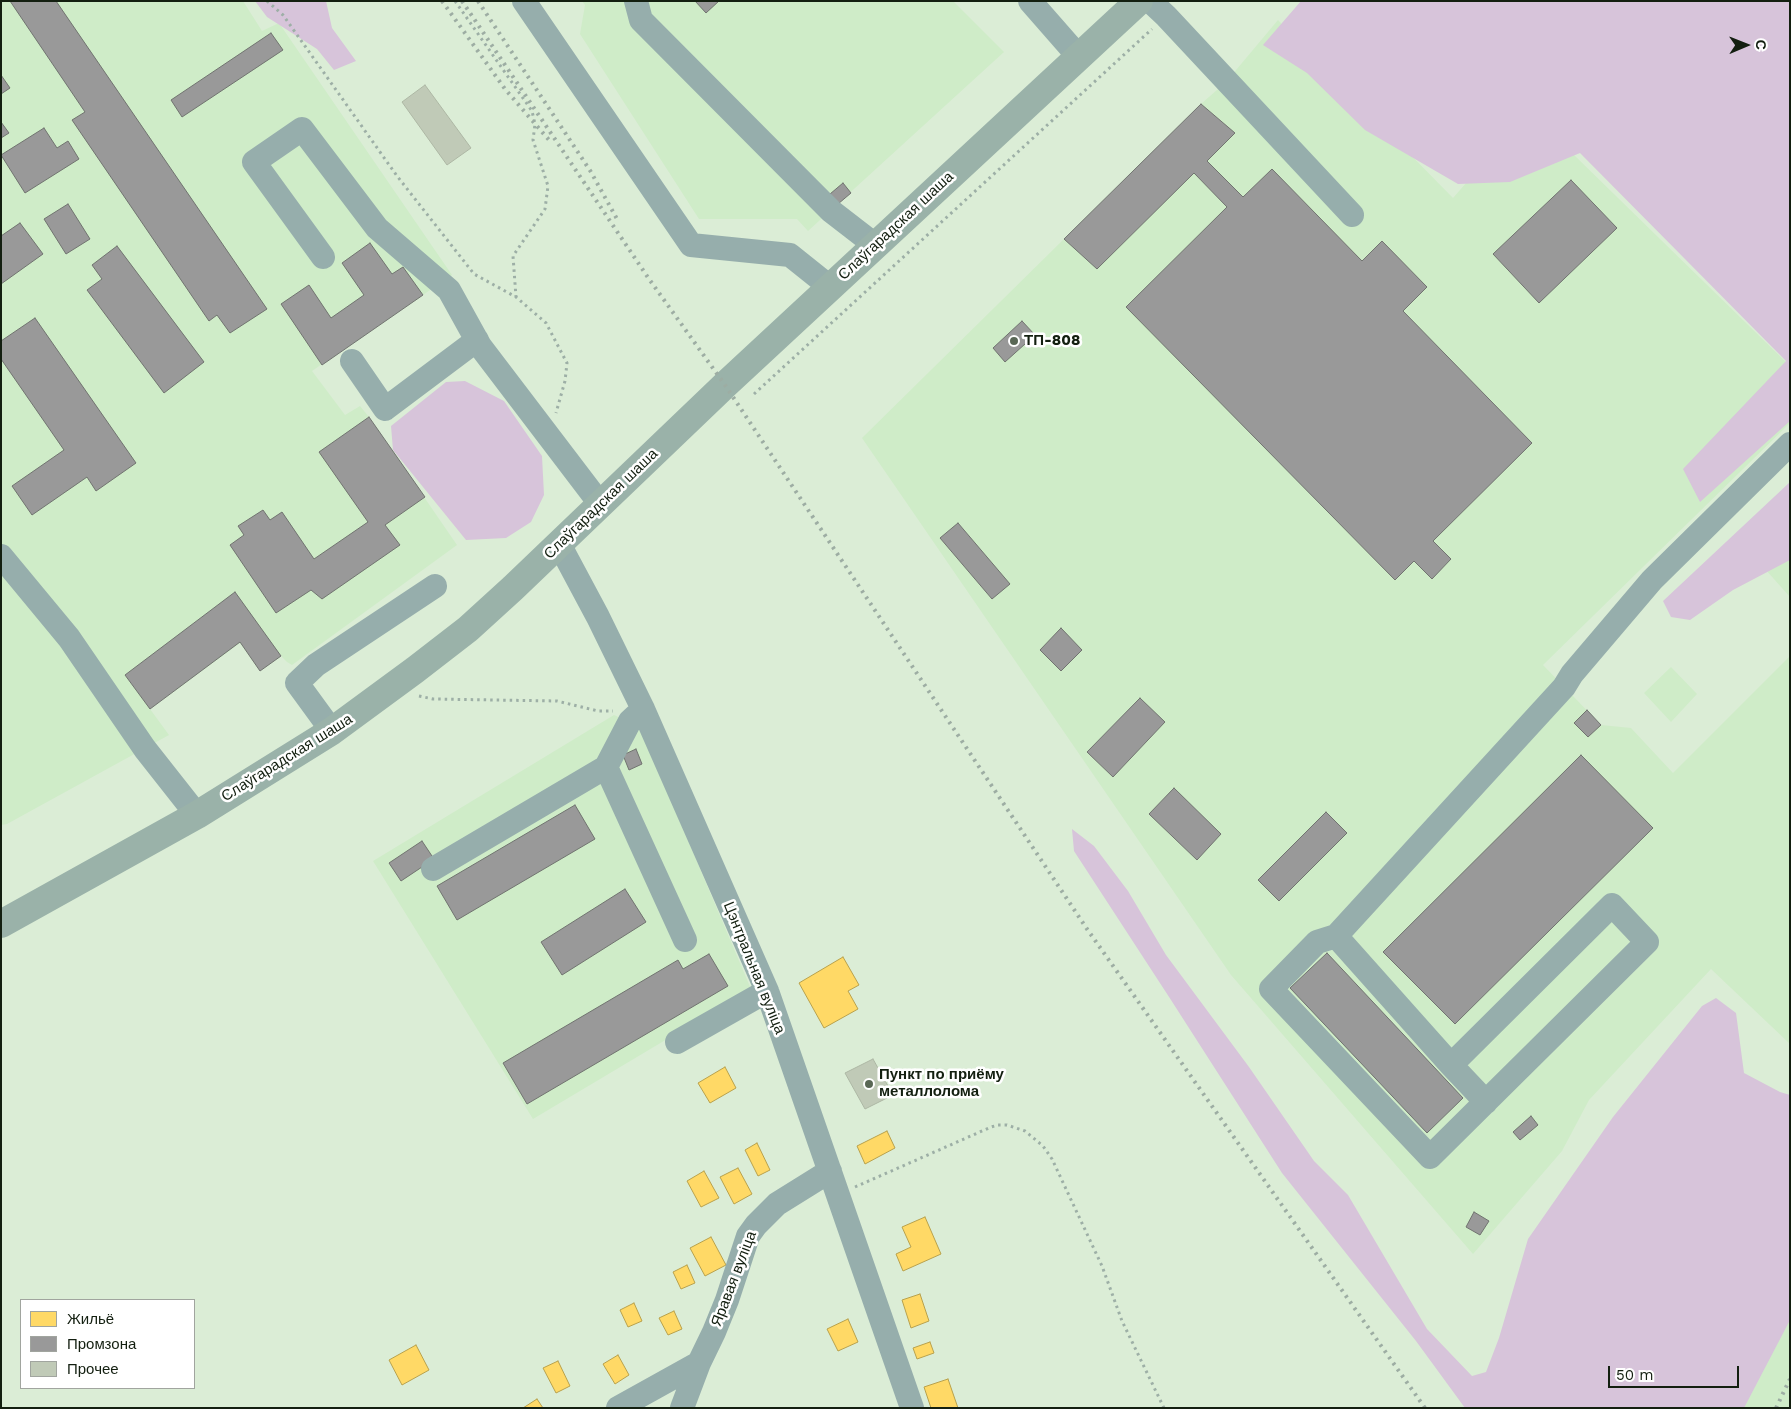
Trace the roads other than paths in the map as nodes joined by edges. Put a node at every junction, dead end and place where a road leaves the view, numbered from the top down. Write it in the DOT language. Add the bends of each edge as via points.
graph roads {
  1 [pos="524,1"];
  2 [pos="636,1"];
  3 [pos="1030,1"];
  4 [pos="1139,1"];
  5 [pos="1158,8"];
  6 [pos="1079,57"];
  7 [pos="1352,215"];
  8 [pos="875,245"];
  9 [pos="323,257"];
  10 [pos="830,287"];
  11 [pos="477,340"];
  12 [pos="352,361"];
  13 [pos="1790,444"];
  14 [pos="601,505"];
  15 [pos="559,544"];
  16 [pos="1,556"];
  17 [pos="436,586"];
  18 [pos="643,709"];
  19 [pos="332,731"];
  20 [pos="606,767"];
  21 [pos="197,815"];
  22 [pos="432,869"];
  23 [pos="1,924"];
  24 [pos="1336,936"];
  25 [pos="685,940"];
  26 [pos="767,992"];
  27 [pos="677,1042"];
  28 [pos="1451,1065"];
  29 [pos="1486,1102"];
  30 [pos="830,1171"];
  31 [pos="699,1363"];
  32 [pos="618,1408"];
  33 [pos="682,1408"];
  34 [pos="912,1408"];
  1 -- 10 [label="street" via="691,244 790,255"];
  2 -- 8 [label="street" via="641,20 832,211"];
  3 -- 6 [label="street"];
  4 -- 6 [label="main road, Слаўгарадская шаша"];
  5 -- 7 [label="street"];
  6 -- 8 [label="main road, Слаўгарадская шаша"];
  8 -- 10 [label="main road, Слаўгарадская шаша"];
  9 -- 11 [label="street" via="254,162 302,129 377,228 449,290"];
  10 -- 14 [label="main road, Слаўгарадская шаша"];
  11 -- 12 [label="street" via="385,409"];
  11 -- 14 [label="street"];
  13 -- 24 [label="street" via="1652,580 1564,687"];
  14 -- 15 [label="main road, Слаўгарадская шаша"];
  15 -- 18 [label="street, Цэнтральная вуліца"];
  15 -- 19 [label="main road, Слаўгарадская шаша" via="468,628"];
  16 -- 21 [label="street" via="69,638 145,748"];
  17 -- 19 [label="street" via="316,665 296,683"];
  18 -- 20 [label="street" via="630,721"];
  18 -- 26 [label="street, Цэнтральная вуліца"];
  19 -- 21 [label="main road, Слаўгарадская шаша"];
  20 -- 22 [label="street"];
  20 -- 25 [label="street"];
  21 -- 23 [label="main road, Слаўгарадская шаша"];
  24 -- 28 [label="street"];
  24 -- 29 [label="street" via="1317,942 1271,988 1430,1157"];
  26 -- 27 [label="street"];
  26 -- 30 [label="street, Цэнтральная вуліца"];
  28 -- 29 [label="street"];
  28 -- 29 [label="street" via="1612,905 1647,942"];
  30 -- 31 [label="street, Яравая вуліца" via="777,1204 748,1236 714,1332"];
  30 -- 34 [label="street, Цэнтральная вуліца"];
  31 -- 32 [label="street"];
  31 -- 33 [label="street, Яравая вуліца"];
}
